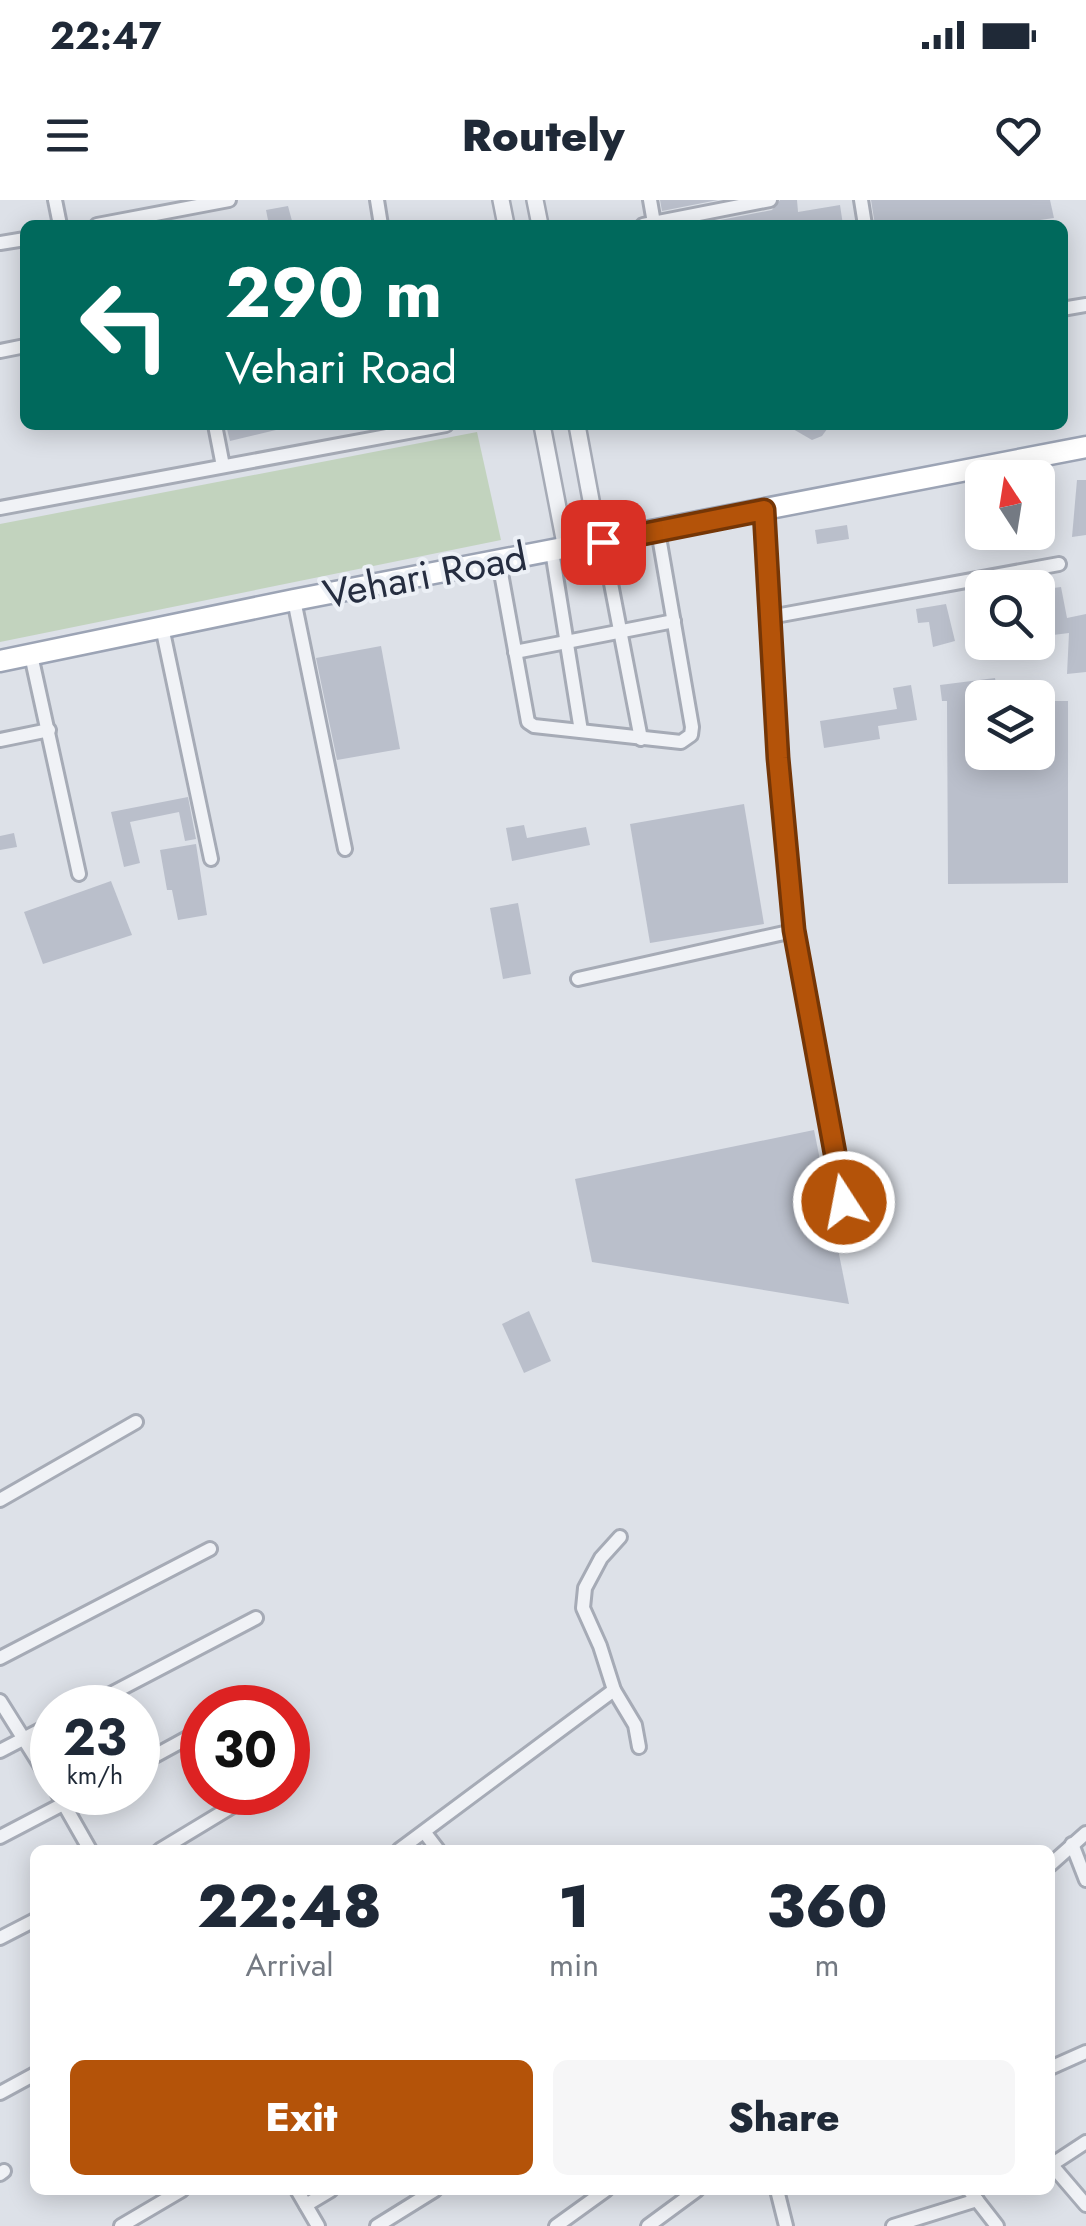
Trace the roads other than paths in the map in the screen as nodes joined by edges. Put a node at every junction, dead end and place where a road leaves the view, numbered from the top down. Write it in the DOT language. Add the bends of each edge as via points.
graph roads {
  1 [pos="229,200"];
  2 [pos="770,200"];
  3 [pos="175,218"];
  4 [pos="669,220"];
  5 [pos="216,430"];
  6 [pos="419,430"];
  7 [pos="543,430"];
  8 [pos="578,430"];
  9 [pos="1086,447"];
  10 [pos="223,466"];
  11 [pos="0,508"];
  12 [pos="764,510"];
  13 [pos="658,531"];
  14 [pos="601,542"];
  15 [pos="559,550"];
  16 [pos="499,562"];
  17 [pos="1059,564"];
  18 [pos="294,600"];
  19 [pos="770,617"];
  20 [pos="674,622"];
  21 [pos="162,627"];
  22 [pos="620,632"];
  23 [pos="567,642"];
  24 [pos="515,652"];
  25 [pos="31,655"];
  26 [pos="0,660"];
  27 [pos="49,730"];
  28 [pos="581,731"];
  29 [pos="641,739"];
  30 [pos="0,740"];
  31 [pos="345,849"];
  32 [pos="212,859"];
  33 [pos="79,874"];
  34 [pos="794,930"];
  35 [pos="578,979"];
  36 [pos="844,1202"];
  37 [pos="136,1422"];
  38 [pos="0,1500"];
  39 [pos="620,1536"];
  40 [pos="210,1549"];
  41 [pos="256,1618"];
  42 [pos="0,1658"];
  43 [pos="128,1685"];
  44 [pos="614,1690"];
  45 [pos="0,1701"];
  46 [pos="30,1736"];
  47 [pos="24,1739"];
  48 [pos="638,1747"];
  49 [pos="30,1749"];
  50 [pos="0,1752"];
  51 [pos="34,1815"];
  52 [pos="70,1815"];
  53 [pos="218,1815"];
  54 [pos="1086,1832"];
  55 [pos="426,1833"];
  56 [pos="0,1837"];
  57 [pos="1072,1844"];
  58 [pos="87,1845"];
  59 [pos="168,1845"];
  60 [pos="407,1845"];
  61 [pos="434,1845"];
  62 [pos="1055,1860"];
  63 [pos="1086,1880"];
  64 [pos="30,1923"];
  65 [pos="0,1938"];
  66 [pos="1086,2052"];
  67 [pos="1055,2066"];
  68 [pos="30,2077"];
  69 [pos="0,2093"];
  70 [pos="1086,2142"];
  71 [pos="1055,2161"];
  72 [pos="1055,2170"];
  73 [pos="174,2195"];
  74 [pos="299,2195"];
  75 [pos="323,2195"];
  76 [pos="427,2195"];
  77 [pos="599,2195"];
  78 [pos="690,2195"];
  79 [pos="778,2195"];
  80 [pos="973,2195"];
  81 [pos="1086,2205"];
  82 [pos="306,2206"];
  83 [pos="651,2225"];
  84 [pos="121,2226"];
  85 [pos="318,2226"];
  86 [pos="378,2226"];
  87 [pos="556,2226"];
  88 [pos="786,2226"];
  89 [pos="894,2226"];
  90 [pos="997,2226"];
  1 -- 3 [label="street"];
  2 -- 4 [label="street"];
  5 -- 10 [label="street"];
  6 -- 10 [label="street"];
  7 -- 15 [label="street"];
  8 -- 14 [label="street"];
  9 -- 12 [label="main road, Vehari Road"];
  10 -- 11 [label="street"];
  12 -- 13 [label="main road, Vehari Road"];
  12 -- 19 [label="street"];
  13 -- 14 [label="main road, Vehari Road"];
  13 -- 20 [label="street"];
  14 -- 15 [label="main road, Vehari Road"];
  14 -- 22 [label="street"];
  15 -- 16 [label="main road, Vehari Road"];
  15 -- 23 [label="street"];
  16 -- 18 [label="main road, Vehari Road"];
  16 -- 24 [label="street"];
  17 -- 19 [label="street"];
  18 -- 21 [label="main road, Vehari Road"];
  18 -- 31 [label="street"];
  19 -- 34 [label="street"];
  20 -- 22 [label="street"];
  20 -- 29 [label="street" via="691,735 681,742"];
  21 -- 25 [label="main road, Vehari Road"];
  21 -- 32 [label="street"];
  22 -- 23 [label="street"];
  22 -- 29 [label="street"];
  23 -- 24 [label="street"];
  23 -- 28 [label="street"];
  24 -- 28 [label="street" via="528,722"];
  25 -- 26 [label="main road, Vehari Road"];
  25 -- 27 [label="street"];
  27 -- 30 [label="street"];
  27 -- 33 [label="street"];
  28 -- 29 [label="street"];
  34 -- 35 [label="street"];
  34 -- 36 [label="street"];
  37 -- 38 [label="street"];
  39 -- 44 [label="street" via="585,1588 583,1608"];
  40 -- 42 [label="street"];
  41 -- 43 [label="street"];
  44 -- 48 [label="street" via="635,1725"];
  44 -- 55 [label="street"];
  45 -- 47 [label="street"];
  46 -- 47 [label="street"];
  47 -- 49 [label="street"];
  47 -- 50 [label="street"];
  51 -- 56 [label="street"];
  52 -- 58 [label="street"];
  53 -- 59 [label="street"];
  54 -- 57 [label="street"];
  55 -- 60 [label="street"];
  55 -- 61 [label="street"];
  57 -- 62 [label="street"];
  57 -- 63 [label="street"];
  64 -- 65 [label="street"];
  66 -- 67 [label="street"];
  68 -- 69 [label="street"];
  70 -- 71 [label="street"];
  72 -- 81 [label="street"];
  73 -- 84 [label="street"];
  74 -- 82 [label="street"];
  75 -- 82 [label="street"];
  76 -- 86 [label="street"];
  77 -- 87 [label="street"];
  78 -- 83 [label="street"];
  79 -- 88 [label="street"];
  80 -- 89 [label="street"];
  80 -- 90 [label="street"];
  82 -- 85 [label="street"];
}
